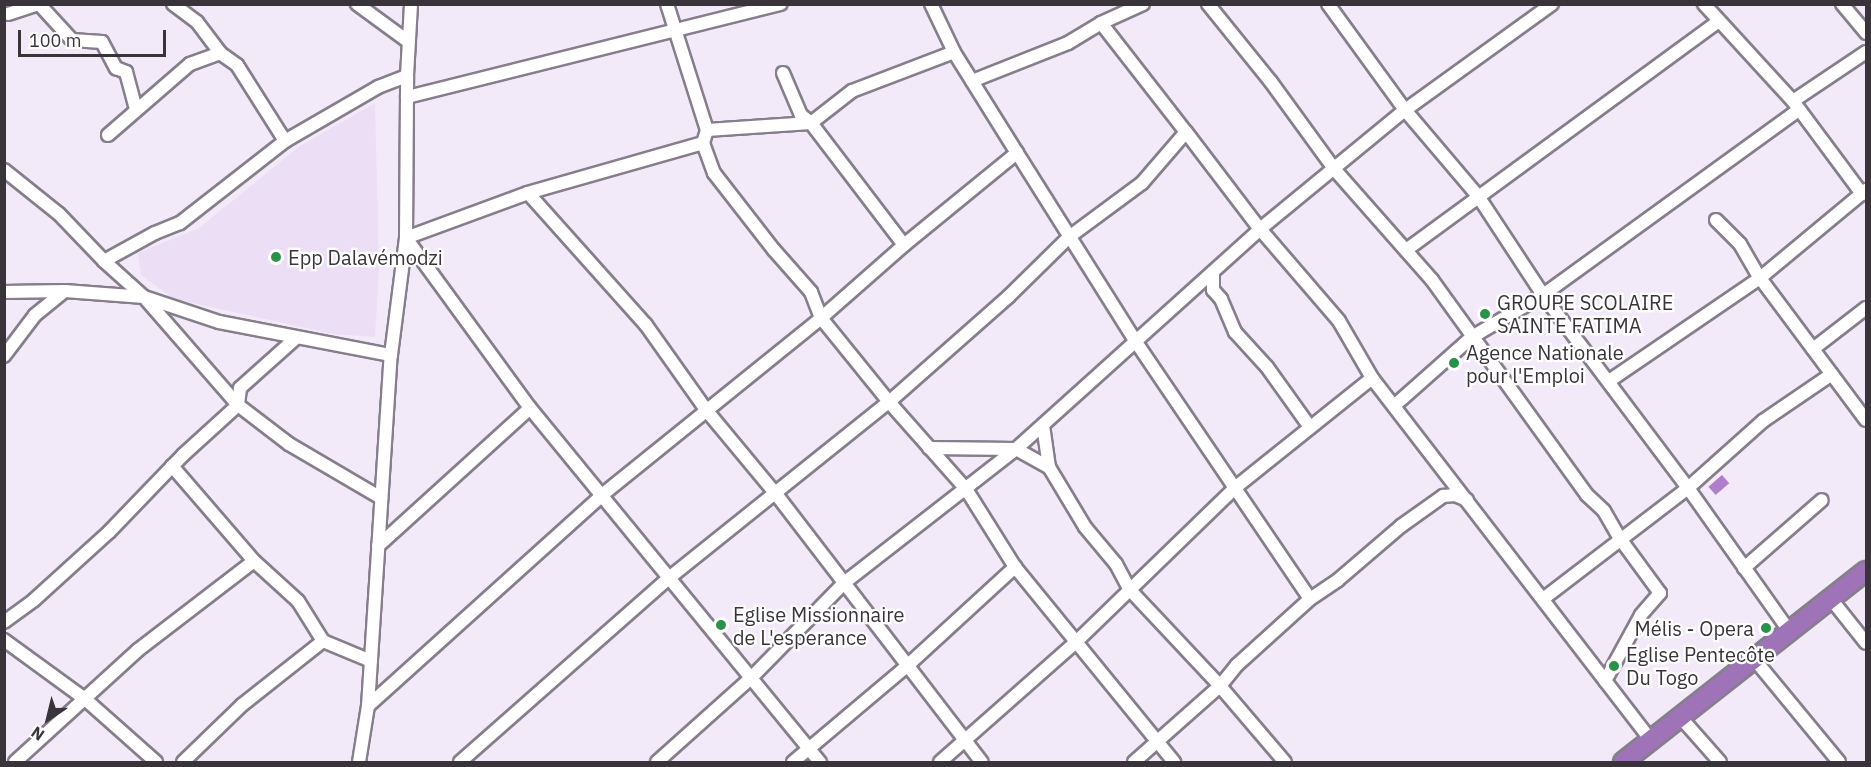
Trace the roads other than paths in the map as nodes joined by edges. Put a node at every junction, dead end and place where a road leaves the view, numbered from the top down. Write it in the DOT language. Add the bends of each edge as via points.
graph roads {
  1 [pos="38,4"];
  2 [pos="173,4"];
  3 [pos="357,4"];
  4 [pos="411,4"];
  5 [pos="667,4"];
  6 [pos="781,4"];
  7 [pos="931,4"];
  8 [pos="1143,4"];
  9 [pos="1208,4"];
  10 [pos="1328,4"];
  11 [pos="1552,4"];
  12 [pos="1704,4"];
  13 [pos="1842,4"];
  14 [pos="7,12"];
  15 [pos="1718,22"];
  16 [pos="1101,23"];
  17 [pos="677,30"];
  18 [pos="1866,33"];
  19 [pos="409,42"];
  20 [pos="954,52"];
  21 [pos="1866,52"];
  22 [pos="220,53"];
  23 [pos="783,73"];
  24 [pos="407,76"];
  25 [pos="972,81"];
  26 [pos="407,97"];
  27 [pos="1796,106"];
  28 [pos="136,110"];
  29 [pos="1405,110"];
  30 [pos="811,123"];
  31 [pos="707,130"];
  32 [pos="1186,132"];
  33 [pos="108,135"];
  34 [pos="285,141"];
  35 [pos="703,143"];
  36 [pos="1017,153"];
  37 [pos="4,170"];
  38 [pos="1335,170"];
  39 [pos="1864,192"];
  40 [pos="528,193"];
  41 [pos="1478,196"];
  42 [pos="1716,220"];
  43 [pos="1260,229"];
  44 [pos="1069,237"];
  45 [pos="406,238"];
  46 [pos="904,245"];
  47 [pos="1406,250"];
  48 [pos="104,261"];
  49 [pos="1213,272"];
  50 [pos="1760,278"];
  51 [pos="65,291"];
  52 [pos="4,292"];
  53 [pos="1543,295"];
  54 [pos="144,297"];
  55 [pos="1866,308"];
  56 [pos="821,318"];
  57 [pos="1473,337"];
  58 [pos="296,338"];
  59 [pos="1136,342"];
  60 [pos="1813,349"];
  61 [pos="391,355"];
  62 [pos="4,356"];
  63 [pos="1832,374"];
  64 [pos="1372,378"];
  65 [pos="1609,381"];
  66 [pos="889,402"];
  67 [pos="238,405"];
  68 [pos="1394,406"];
  69 [pos="530,408"];
  70 [pos="707,411"];
  71 [pos="1866,420"];
  72 [pos="1043,425"];
  73 [pos="1310,427"];
  74 [pos="929,448"];
  75 [pos="1016,448"];
  76 [pos="172,466"];
  77 [pos="1048,467"];
  78 [pos="1236,487"];
  79 [pos="1688,488"];
  80 [pos="966,489"];
  81 [pos="602,495"];
  82 [pos="776,495"];
  83 [pos="381,498"];
  84 [pos="1467,500"];
  85 [pos="1821,500"];
  86 [pos="1621,540"];
  87 [pos="378,546"];
  88 [pos="254,561"];
  89 [pos="1015,567"];
  90 [pos="1744,568"];
  91 [pos="1866,571"];
  92 [pos="669,578"];
  93 [pos="844,583"];
  94 [pos="1130,590"];
  95 [pos="1310,599"];
  96 [pos="1543,599"];
  97 [pos="1831,599"];
  98 [pos="4,622"];
  99 [pos="1790,632"];
  100 [pos="4,640"];
  101 [pos="323,641"];
  102 [pos="1076,642"];
  103 [pos="1866,643"];
  104 [pos="1755,660"];
  105 [pos="371,661"];
  106 [pos="907,666"];
  107 [pos="751,678"];
  108 [pos="1605,681"];
  109 [pos="1220,686"];
  110 [pos="85,699"];
  111 [pos="368,706"];
  112 [pos="1682,719"];
  113 [pos="966,741"];
  114 [pos="1160,741"];
  115 [pos="1652,741"];
  116 [pos="808,748"];
  117 [pos="15,762"];
  118 [pos="156,762"];
  119 [pos="183,762"];
  120 [pos="359,762"];
  121 [pos="460,762"];
  122 [pos="657,762"];
  123 [pos="793,762"];
  124 [pos="820,762"];
  125 [pos="940,762"];
  126 [pos="982,762"];
  127 [pos="1134,762"];
  128 [pos="1174,762"];
  129 [pos="1285,762"];
  130 [pos="1623,762"];
  131 [pos="1720,762"];
  132 [pos="1839,762"];
  1 -- 14 [label="street"];
  1 -- 28 [label="street" via="72,40 102,42 116,68 126,72"];
  2 -- 22 [label="street" via="197,22"];
  3 -- 19 [label="street"];
  4 -- 19 [label="street"];
  5 -- 17 [label="street"];
  6 -- 17 [label="street"];
  7 -- 20 [label="street"];
  8 -- 16 [label="street"];
  9 -- 38 [label="street"];
  10 -- 29 [label="street"];
  11 -- 29 [label="street"];
  12 -- 15 [label="street"];
  13 -- 18 [label="street"];
  15 -- 27 [label="street"];
  15 -- 41 [label="street"];
  16 -- 25 [label="street" via="1068,43"];
  16 -- 32 [label="street"];
  17 -- 26 [label="street"];
  17 -- 31 [label="street"];
  19 -- 24 [label="street"];
  20 -- 25 [label="street"];
  20 -- 30 [label="street" via="852,91"];
  21 -- 27 [label="street"];
  22 -- 28 [label="street" via="190,64"];
  22 -- 34 [label="street" via="237,65"];
  23 -- 30 [label="street" via="801,116"];
  24 -- 26 [label="street"];
  24 -- 34 [label="street" via="378,87"];
  25 -- 36 [label="street"];
  26 -- 45 [label="street"];
  27 -- 39 [label="street"];
  27 -- 53 [label="street"];
  28 -- 33 [label="street"];
  29 -- 38 [label="street"];
  29 -- 41 [label="street"];
  30 -- 31 [label="street"];
  30 -- 46 [label="street"];
  31 -- 35 [label="street"];
  32 -- 43 [label="street"];
  32 -- 44 [label="street" via="1142,183"];
  34 -- 48 [label="street" via="180,223"];
  35 -- 40 [label="street"];
  35 -- 56 [label="street" via="714,173 811,292"];
  36 -- 44 [label="street"];
  36 -- 46 [label="street"];
  37 -- 48 [label="street" via="59,214"];
  38 -- 43 [label="street"];
  38 -- 47 [label="street"];
  39 -- 50 [label="street"];
  40 -- 45 [label="street"];
  40 -- 70 [label="street" via="646,325"];
  41 -- 47 [label="street"];
  41 -- 53 [label="street"];
  42 -- 50 [label="street" via="1740,243"];
  43 -- 49 [label="street"];
  43 -- 64 [label="street" via="1339,321"];
  44 -- 59 [label="street"];
  44 -- 66 [label="street" via="1008,297"];
  45 -- 61 [label="street"];
  45 -- 69 [label="street"];
  46 -- 56 [label="street"];
  47 -- 57 [label="street"];
  48 -- 54 [label="street"];
  49 -- 59 [label="street"];
  49 -- 73 [label="street" via="1213,290 1235,332 1267,367"];
  50 -- 60 [label="street"];
  50 -- 65 [label="street"];
  51 -- 52 [label="street"];
  51 -- 54 [label="street"];
  51 -- 62 [label="street" via="36,315"];
  53 -- 57 [label="street"];
  53 -- 65 [label="street"];
  54 -- 58 [label="street" via="219,322"];
  54 -- 67 [label="street"];
  55 -- 60 [label="street"];
  56 -- 66 [label="street"];
  56 -- 70 [label="street"];
  57 -- 68 [label="street"];
  57 -- 86 [label="street" via="1587,495 1604,511"];
  58 -- 61 [label="street"];
  58 -- 67 [label="street" via="240,388"];
  59 -- 72 [label="street"];
  59 -- 78 [label="street"];
  60 -- 63 [label="street"];
  61 -- 83 [label="street"];
  63 -- 71 [label="street"];
  63 -- 79 [label="street" via="1763,421"];
  64 -- 68 [label="street"];
  64 -- 73 [label="street"];
  65 -- 79 [label="street"];
  66 -- 74 [label="street"];
  66 -- 82 [label="street"];
  67 -- 76 [label="street"];
  67 -- 83 [label="street" via="289,444"];
  68 -- 84 [label="street"];
  69 -- 81 [label="street"];
  69 -- 87 [label="street"];
  70 -- 81 [label="street"];
  70 -- 82 [label="street"];
  72 -- 75 [label="street"];
  72 -- 77 [label="street"];
  73 -- 78 [label="street"];
  74 -- 75 [label="street"];
  74 -- 80 [label="street"];
  75 -- 77 [label="street"];
  75 -- 80 [label="street"];
  76 -- 88 [label="street"];
  76 -- 98 [label="street" via="109,532"];
  77 -- 94 [label="street"];
  78 -- 94 [label="street"];
  78 -- 95 [label="street"];
  79 -- 86 [label="street"];
  79 -- 90 [label="street"];
  80 -- 89 [label="street"];
  80 -- 93 [label="street"];
  81 -- 92 [label="street"];
  81 -- 111 [label="street"];
  82 -- 92 [label="street"];
  82 -- 93 [label="street"];
  83 -- 87 [label="street"];
  84 -- 95 [label="street" via="1443,496"];
  84 -- 96 [label="street"];
  85 -- 90 [label="street"];
  86 -- 96 [label="street"];
  86 -- 108 [label="street" via="1660,593 1641,615"];
  87 -- 105 [label="street"];
  88 -- 101 [label="street" via="298,601"];
  88 -- 110 [label="street" via="138,650"];
  89 -- 102 [label="street"];
  89 -- 106 [label="street"];
  90 -- 99 [label="street"];
  91 -- 97 [label="highway"];
  92 -- 107 [label="street"];
  92 -- 121 [label="street"];
  93 -- 106 [label="street"];
  93 -- 107 [label="street"];
  94 -- 102 [label="street"];
  94 -- 109 [label="street"];
  95 -- 109 [label="street" via="1237,665"];
  96 -- 108 [label="street"];
  97 -- 99 [label="highway"];
  97 -- 103 [label="street"];
  99 -- 104 [label="highway"];
  100 -- 110 [label="street"];
  101 -- 105 [label="street"];
  101 -- 119 [label="street" via="242,705"];
  102 -- 113 [label="street"];
  102 -- 114 [label="street"];
  104 -- 112 [label="highway"];
  104 -- 132 [label="street"];
  105 -- 111 [label="street"];
  106 -- 113 [label="street"];
  106 -- 116 [label="street"];
  107 -- 116 [label="street"];
  107 -- 122 [label="street"];
  108 -- 115 [label="street"];
  109 -- 114 [label="street"];
  109 -- 129 [label="street"];
  110 -- 117 [label="street"];
  110 -- 118 [label="street"];
  111 -- 120 [label="street"];
  112 -- 115 [label="highway"];
  112 -- 131 [label="street"];
  113 -- 125 [label="street"];
  113 -- 126 [label="street"];
  114 -- 127 [label="street"];
  114 -- 128 [label="street"];
  115 -- 130 [label="highway"];
  116 -- 123 [label="street"];
  116 -- 124 [label="street"];
}
